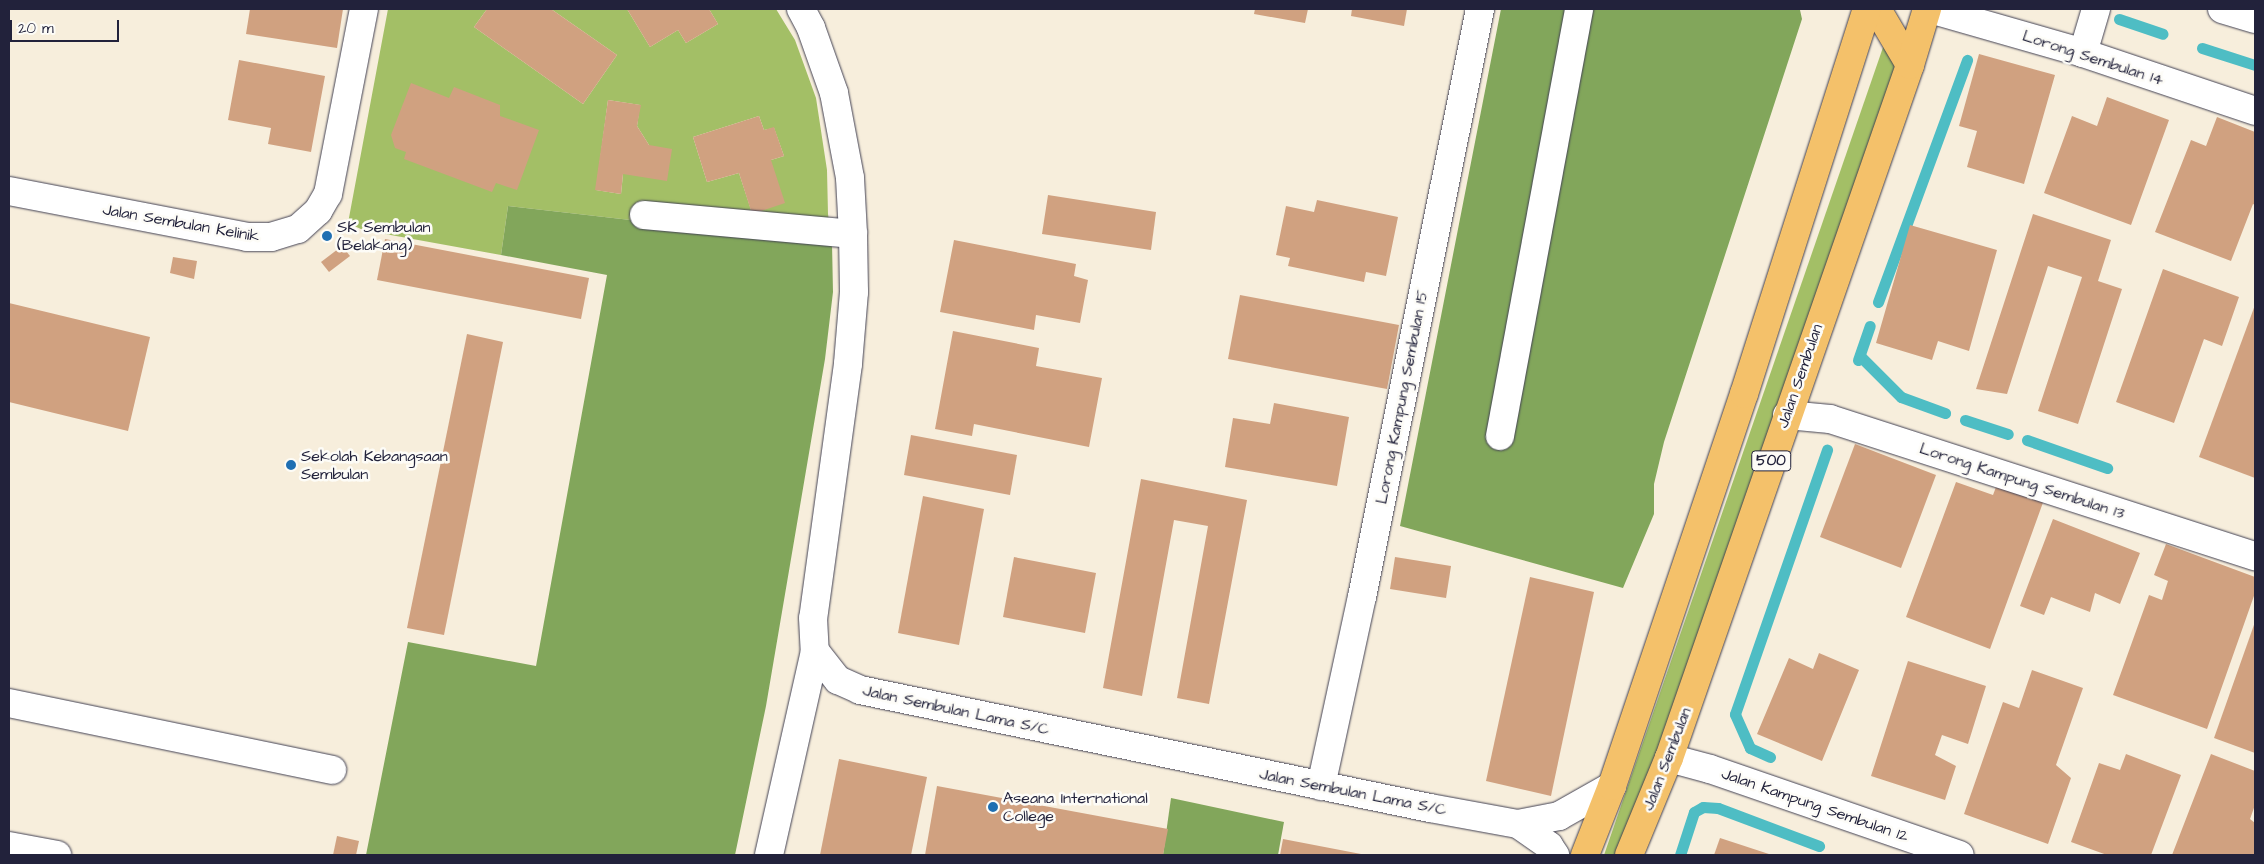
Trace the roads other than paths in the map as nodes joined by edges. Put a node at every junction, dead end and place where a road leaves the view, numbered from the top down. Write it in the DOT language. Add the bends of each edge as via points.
graph roads {
  1 [pos="364,9"];
  2 [pos="801,9"];
  3 [pos="1480,9"];
  4 [pos="1579,9"];
  5 [pos="1867,9"];
  6 [pos="1877,9"];
  7 [pos="1928,9"];
  8 [pos="2096,9"];
  9 [pos="2222,9"];
  10 [pos="2255,19"];
  11 [pos="2083,53"];
  12 [pos="1910,65"];
  13 [pos="2255,111"];
  14 [pos="9,191"];
  15 [pos="644,216"];
  16 [pos="853,234"];
  17 [pos="1787,415"];
  18 [pos="1500,436"];
  19 [pos="2255,556"];
  20 [pos="815,651"];
  21 [pos="9,703"];
  22 [pos="1669,758"];
  23 [pos="332,770"];
  24 [pos="1321,786"];
  25 [pos="1612,786"];
  26 [pos="1518,824"];
  27 [pos="9,846"];
  28 [pos="57,855"];
  29 [pos="769,855"];
  30 [pos="1555,855"];
  31 [pos="1585,855"];
  32 [pos="1629,855"];
  33 [pos="1960,855"];
  1 -- 14 [label="street, Jalan Sembulan Kelinik" via="328,194 318,211 298,229 271,238 246,238"];
  2 -- 16 [label="street" via="834,93 850,178"];
  3 -- 24 [label="street, Lorong Kampung Sembulan 15"];
  4 -- 18 [label="street"];
  5 -- 25 [label="main road, 500" via="1744,394"];
  6 -- 12 [label="main road"];
  7 -- 11 [label="street, Lorong Sembulan 14"];
  7 -- 12 [label="main road, Jalan Sembulan / 500"];
  8 -- 11 [label="street"];
  9 -- 10 [label="street"];
  11 -- 13 [label="street, Lorong Sembulan 14"];
  12 -- 17 [label="main road, Jalan Sembulan / 500"];
  15 -- 16 [label="street"];
  16 -- 20 [label="street" via="854,292 848,364 813,618"];
  17 -- 19 [label="street, Lorong Kampung Sembulan 13" via="1830,419"];
  17 -- 22 [label="main road, Jalan Sembulan / 500"];
  20 -- 24 [label="street, Jalan Sembulan Lama S/C" via="838,680 860,690"];
  20 -- 29 [label="street"];
  21 -- 23 [label="street"];
  22 -- 32 [label="main road, Jalan Sembulan / 500"];
  22 -- 33 [label="street, Jalan Kampung Sembulan 12" via="1710,769"];
  24 -- 26 [label="street, Jalan Sembulan Lama S/C"];
  25 -- 26 [label="street" via="1559,816"];
  25 -- 31 [label="main road, 500"];
  26 -- 30 [label="street" via="1549,846"];
  27 -- 28 [label="street"];
}
